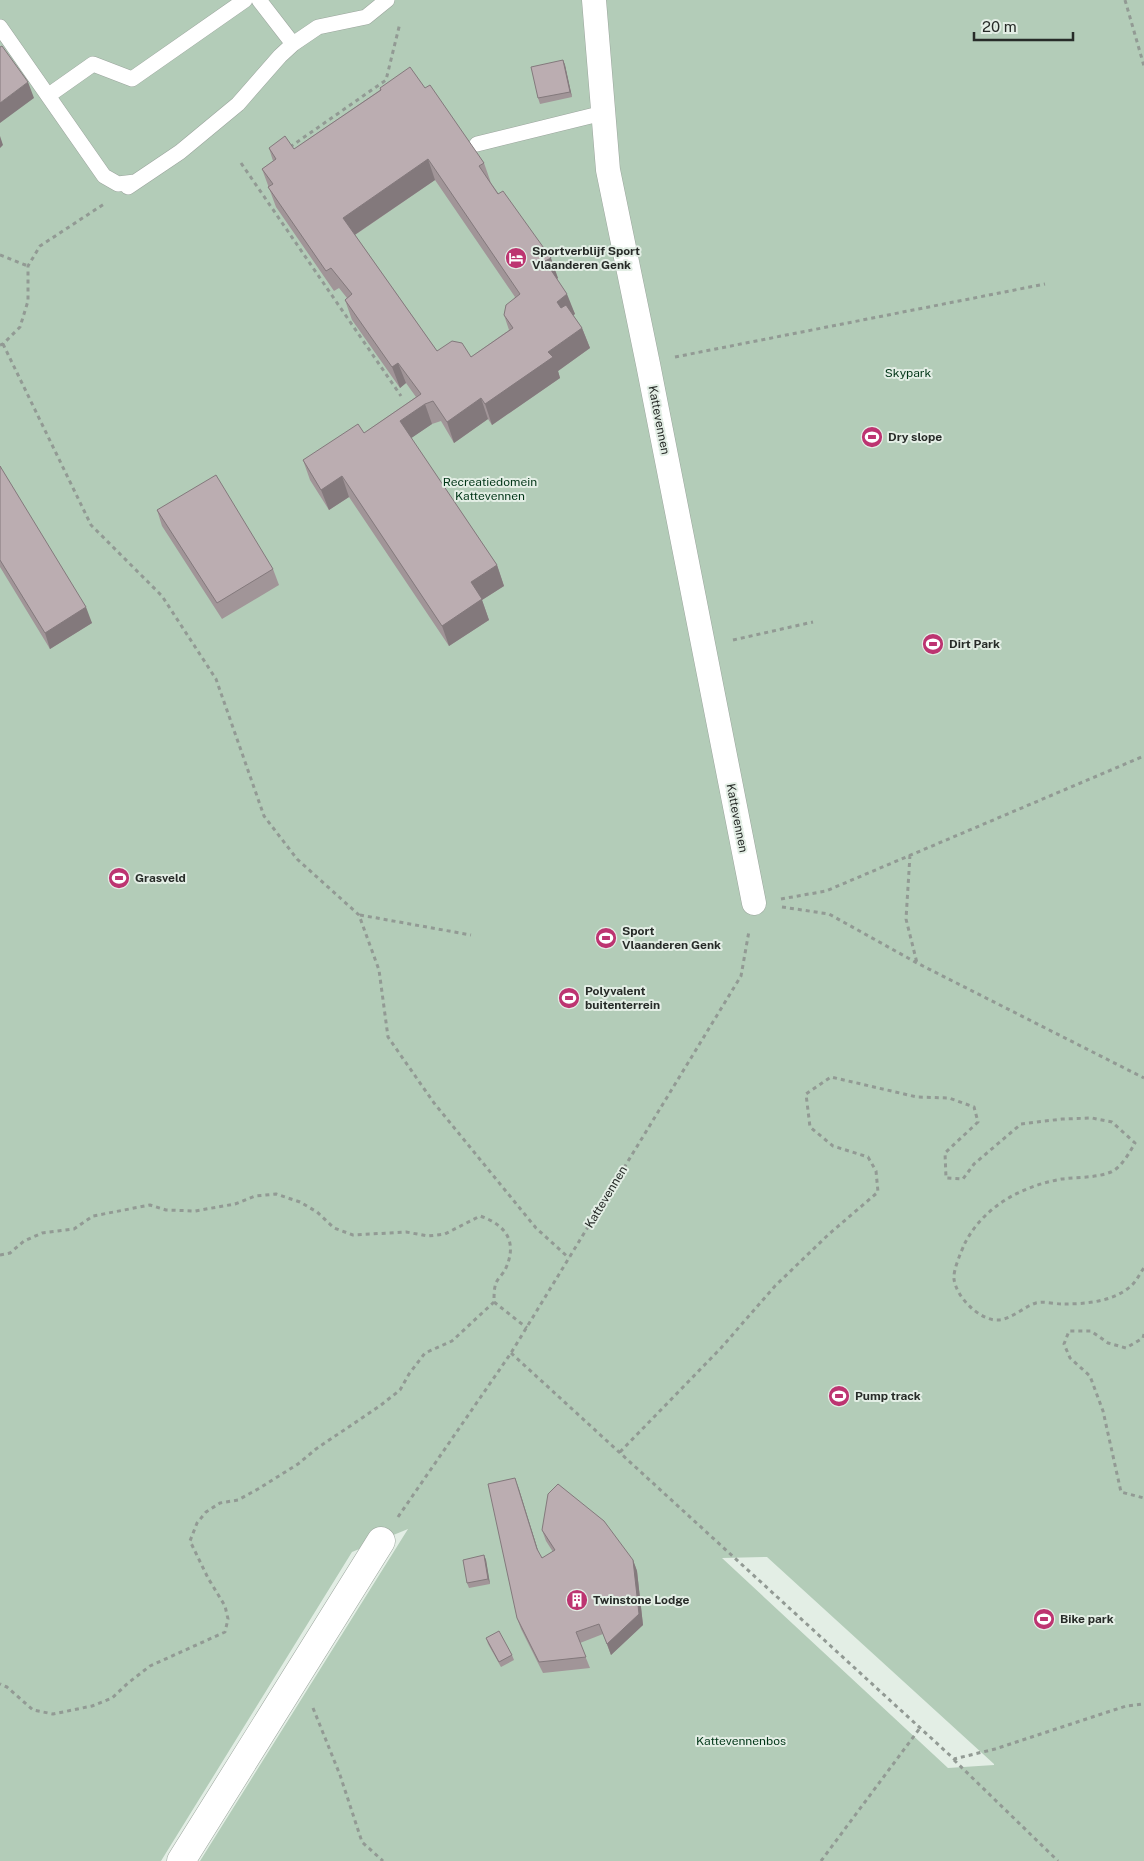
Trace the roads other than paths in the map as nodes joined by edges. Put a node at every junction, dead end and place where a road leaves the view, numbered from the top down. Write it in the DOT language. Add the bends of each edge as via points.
graph roads {
  1 [pos="245,0"];
  2 [pos="259,0"];
  3 [pos="388,0"];
  4 [pos="594,0"];
  5 [pos="0,27"];
  6 [pos="293,44"];
  7 [pos="49,95"];
  8 [pos="603,113"];
  9 [pos="477,144"];
  10 [pos="754,904"];
  11 [pos="381,1541"];
  12 [pos="181,1861"];
  1 -- 7 [label="lane" via="132,79 93,64"];
  2 -- 6 [label="lane"];
  3 -- 6 [label="lane" via="366,17 318,27"];
  4 -- 8 [label="street, Kattevennen"];
  5 -- 7 [label="lane"];
  6 -- 7 [label="lane" via="238,104 180,152 132,185 118,184 104,176"];
  8 -- 9 [label="lane"];
  8 -- 10 [label="street, Kattevennen" via="608,170"];
  11 -- 12 [label="street"];
}
